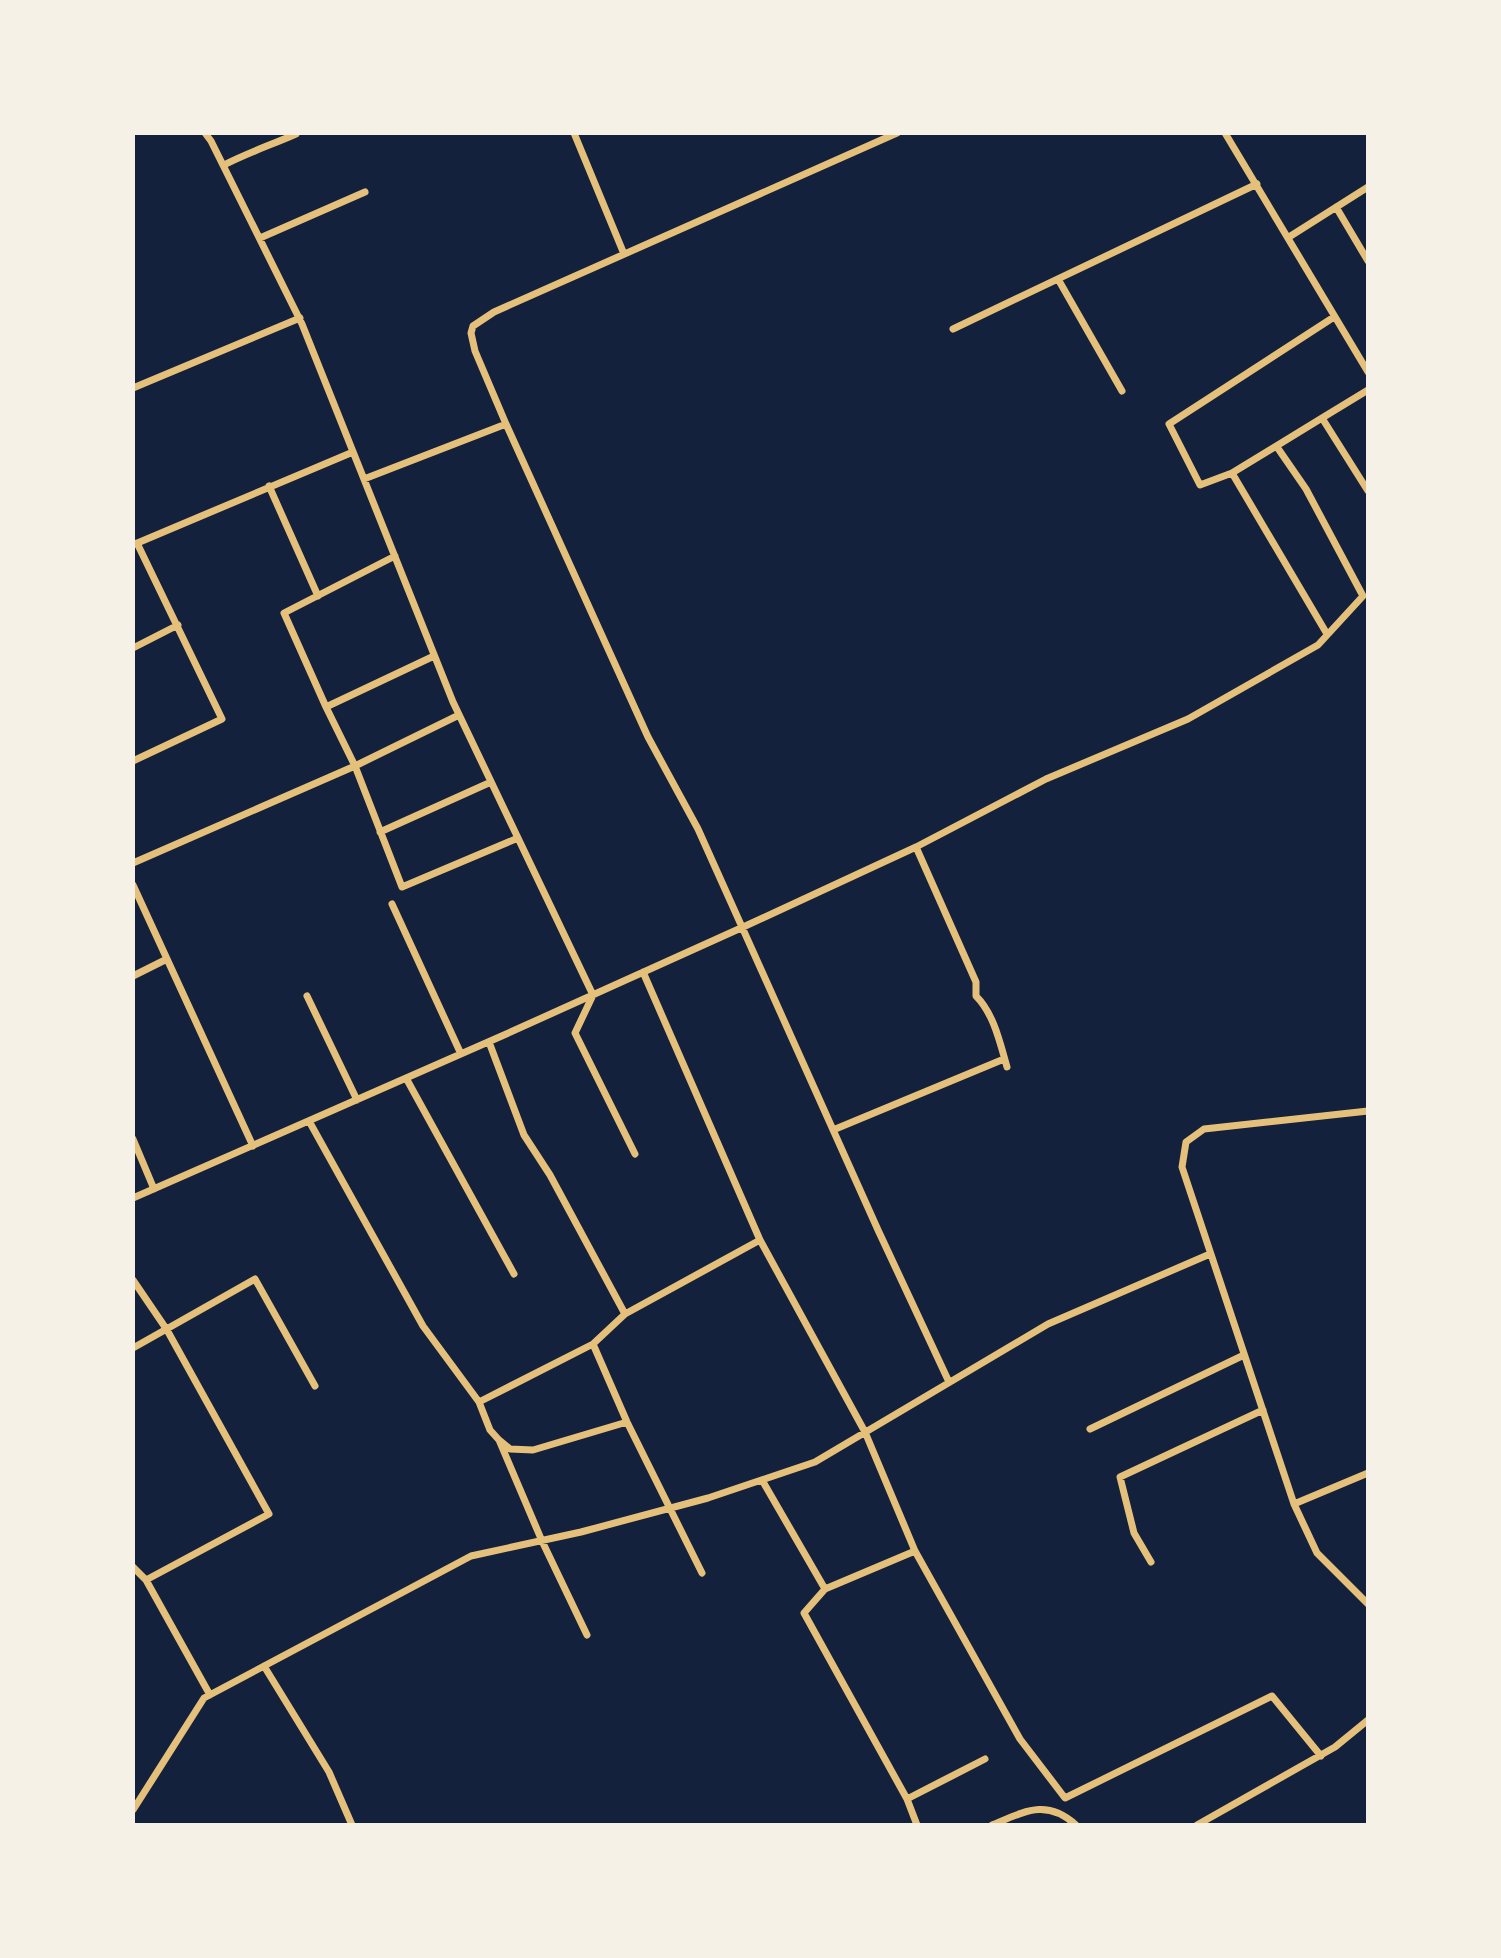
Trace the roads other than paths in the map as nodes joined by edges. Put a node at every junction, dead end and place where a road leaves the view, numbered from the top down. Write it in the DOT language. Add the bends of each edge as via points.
graph roads {
  1 [pos="205,133"];
  2 [pos="574,133"];
  3 [pos="897,133"];
  4 [pos="296,134"];
  5 [pos="1229,134"];
  6 [pos="223,165"];
  7 [pos="1256,184"];
  8 [pos="1368,187"];
  9 [pos="365,192"];
  10 [pos="1336,207"];
  11 [pos="260,237"];
  12 [pos="1289,237"];
  13 [pos="624,254"];
  14 [pos="1368,261"];
  15 [pos="1058,279"];
  16 [pos="1334,317"];
  17 [pos="300,318"];
  18 [pos="953,329"];
  19 [pos="1368,372"];
  20 [pos="133,388"];
  21 [pos="1368,390"];
  22 [pos="1122,391"];
  23 [pos="1322,418"];
  24 [pos="506,424"];
  25 [pos="1277,447"];
  26 [pos="354,452"];
  27 [pos="1232,473"];
  28 [pos="364,479"];
  29 [pos="269,486"];
  30 [pos="1368,491"];
  31 [pos="135,544"];
  32 [pos="394,556"];
  33 [pos="318,596"];
  34 [pos="178,625"];
  35 [pos="1327,634"];
  36 [pos="133,648"];
  37 [pos="434,656"];
  38 [pos="326,707"];
  39 [pos="459,715"];
  40 [pos="133,761"];
  41 [pos="355,766"];
  42 [pos="491,782"];
  43 [pos="380,831"];
  44 [pos="518,838"];
  45 [pos="916,847"];
  46 [pos="133,863"];
  47 [pos="133,885"];
  48 [pos="135,896"];
  49 [pos="392,904"];
  50 [pos="741,928"];
  51 [pos="167,959"];
  52 [pos="643,972"];
  53 [pos="133,976"];
  54 [pos="593,995"];
  55 [pos="307,996"];
  56 [pos="489,1042"];
  57 [pos="461,1054"];
  58 [pos="406,1078"];
  59 [pos="357,1100"];
  60 [pos="1368,1111"];
  61 [pos="309,1121"];
  62 [pos="832,1130"];
  63 [pos="133,1139"];
  64 [pos="253,1146"];
  65 [pos="635,1154"];
  66 [pos="154,1189"];
  67 [pos="133,1198"];
  68 [pos="760,1240"];
  69 [pos="1210,1254"];
  70 [pos="514,1275"];
  71 [pos="133,1280"];
  72 [pos="625,1314"];
  73 [pos="167,1330"];
  74 [pos="593,1344"];
  75 [pos="133,1348"];
  76 [pos="1244,1355"];
  77 [pos="949,1382"];
  78 [pos="315,1386"];
  79 [pos="479,1402"];
  80 [pos="1263,1410"];
  81 [pos="627,1422"];
  82 [pos="1090,1429"];
  83 [pos="865,1432"];
  84 [pos="499,1440"];
  85 [pos="1368,1473"];
  86 [pos="762,1480"];
  87 [pos="1294,1504"];
  88 [pos="669,1508"];
  89 [pos="542,1541"];
  90 [pos="915,1552"];
  91 [pos="1152,1562"];
  92 [pos="133,1567"];
  93 [pos="702,1573"];
  94 [pos="146,1580"];
  95 [pos="825,1589"];
  96 [pos="1368,1604"];
  97 [pos="587,1635"];
  98 [pos="264,1666"];
  99 [pos="210,1695"];
  100 [pos="1368,1720"];
  101 [pos="1321,1756"];
  102 [pos="985,1759"];
  103 [pos="133,1789"];
  104 [pos="140,1798"];
  105 [pos="907,1799"];
  106 [pos="133,1810"];
  107 [pos="352,1825"];
  108 [pos="917,1825"];
  109 [pos="992,1825"];
  110 [pos="1076,1825"];
  111 [pos="1197,1825"];
  1 -- 6 [label="street"];
  2 -- 13 [label="street"];
  3 -- 13 [label="street"];
  4 -- 6 [label="street"];
  5 -- 7 [label="street"];
  6 -- 11 [label="street"];
  7 -- 12 [label="street"];
  7 -- 15 [label="street"];
  8 -- 10 [label="street"];
  9 -- 11 [label="street"];
  10 -- 12 [label="street"];
  10 -- 14 [label="street"];
  11 -- 17 [label="street"];
  12 -- 16 [label="street"];
  13 -- 24 [label="street" via="494,312 473,326 475,351"];
  15 -- 18 [label="street"];
  15 -- 22 [label="street"];
  16 -- 19 [label="street"];
  16 -- 27 [label="street" via="1169,424 1200,485"];
  17 -- 20 [label="street"];
  17 -- 26 [label="street"];
  21 -- 23 [label="street"];
  23 -- 25 [label="street"];
  23 -- 30 [label="street"];
  24 -- 28 [label="street"];
  24 -- 50 [label="street" via="648,737 698,829"];
  25 -- 27 [label="street"];
  25 -- 35 [label="street" via="1306,489 1363,596"];
  26 -- 28 [label="street"];
  26 -- 29 [label="street"];
  27 -- 35 [label="street"];
  28 -- 32 [label="street"];
  29 -- 31 [label="street"];
  29 -- 33 [label="street"];
  31 -- 34 [label="street"];
  32 -- 33 [label="street"];
  32 -- 37 [label="street"];
  33 -- 38 [label="street" via="284,613"];
  34 -- 36 [label="street"];
  34 -- 40 [label="street" via="222,719"];
  35 -- 45 [label="street" via="1318,645 1188,719 1046,779"];
  37 -- 38 [label="street"];
  37 -- 39 [label="street"];
  38 -- 41 [label="street"];
  39 -- 41 [label="street"];
  39 -- 42 [label="street"];
  41 -- 43 [label="street"];
  41 -- 46 [label="street"];
  42 -- 43 [label="street"];
  42 -- 44 [label="street"];
  43 -- 44 [label="street" via="402,887"];
  44 -- 54 [label="street"];
  45 -- 50 [label="street"];
  45 -- 62 [label="street" via="1006,1063"];
  47 -- 48 [label="street"];
  48 -- 51 [label="street"];
  49 -- 57 [label="street"];
  50 -- 52 [label="street"];
  50 -- 62 [label="street"];
  51 -- 53 [label="street"];
  51 -- 64 [label="street"];
  52 -- 54 [label="street"];
  52 -- 68 [label="street"];
  54 -- 56 [label="street"];
  54 -- 65 [label="street" via="575,1033"];
  55 -- 59 [label="street"];
  56 -- 57 [label="street"];
  56 -- 72 [label="street" via="524,1135"];
  57 -- 58 [label="street"];
  58 -- 59 [label="street"];
  58 -- 70 [label="street"];
  59 -- 61 [label="street"];
  60 -- 69 [label="street" via="1204,1129 1186,1142 1182,1167"];
  61 -- 64 [label="street"];
  61 -- 79 [label="street" via="422,1326"];
  62 -- 77 [label="street"];
  63 -- 66 [label="street"];
  64 -- 66 [label="street"];
  66 -- 67 [label="street"];
  68 -- 72 [label="street"];
  68 -- 83 [label="street"];
  69 -- 76 [label="street"];
  69 -- 77 [label="street" via="1048,1324"];
  71 -- 73 [label="street"];
  72 -- 74 [label="street"];
  73 -- 75 [label="street"];
  73 -- 78 [label="street" via="255,1279"];
  73 -- 94 [label="street" via="270,1514"];
  74 -- 79 [label="street"];
  74 -- 81 [label="street"];
  76 -- 80 [label="street"];
  76 -- 82 [label="street"];
  77 -- 83 [label="street"];
  79 -- 84 [label="street"];
  80 -- 87 [label="street"];
  80 -- 91 [label="street" via="1120,1477 1134,1533"];
  81 -- 84 [label="street" via="533,1450 510,1449"];
  81 -- 88 [label="street"];
  83 -- 86 [label="street" via="815,1462"];
  83 -- 90 [label="street"];
  84 -- 89 [label="street"];
  85 -- 87 [label="street"];
  86 -- 88 [label="street"];
  86 -- 95 [label="street"];
  87 -- 96 [label="street" via="1317,1553"];
  88 -- 89 [label="street"];
  88 -- 93 [label="street"];
  89 -- 97 [label="street"];
  89 -- 98 [label="street" via="471,1556"];
  90 -- 95 [label="street"];
  90 -- 101 [label="street" via="1020,1739 1065,1798 1272,1696"];
  92 -- 94 [label="street"];
  94 -- 99 [label="street"];
  95 -- 105 [label="street" via="804,1613"];
  98 -- 99 [label="street"];
  98 -- 107 [label="street" via="329,1772"];
  99 -- 104 [label="street"];
  100 -- 101 [label="street"];
  101 -- 111 [label="street"];
  102 -- 105 [label="street"];
  103 -- 104 [label="street"];
  104 -- 106 [label="street"];
  105 -- 108 [label="street"];
  109 -- 110 [label="street" via="1026,1811 1051,1809"];
}
